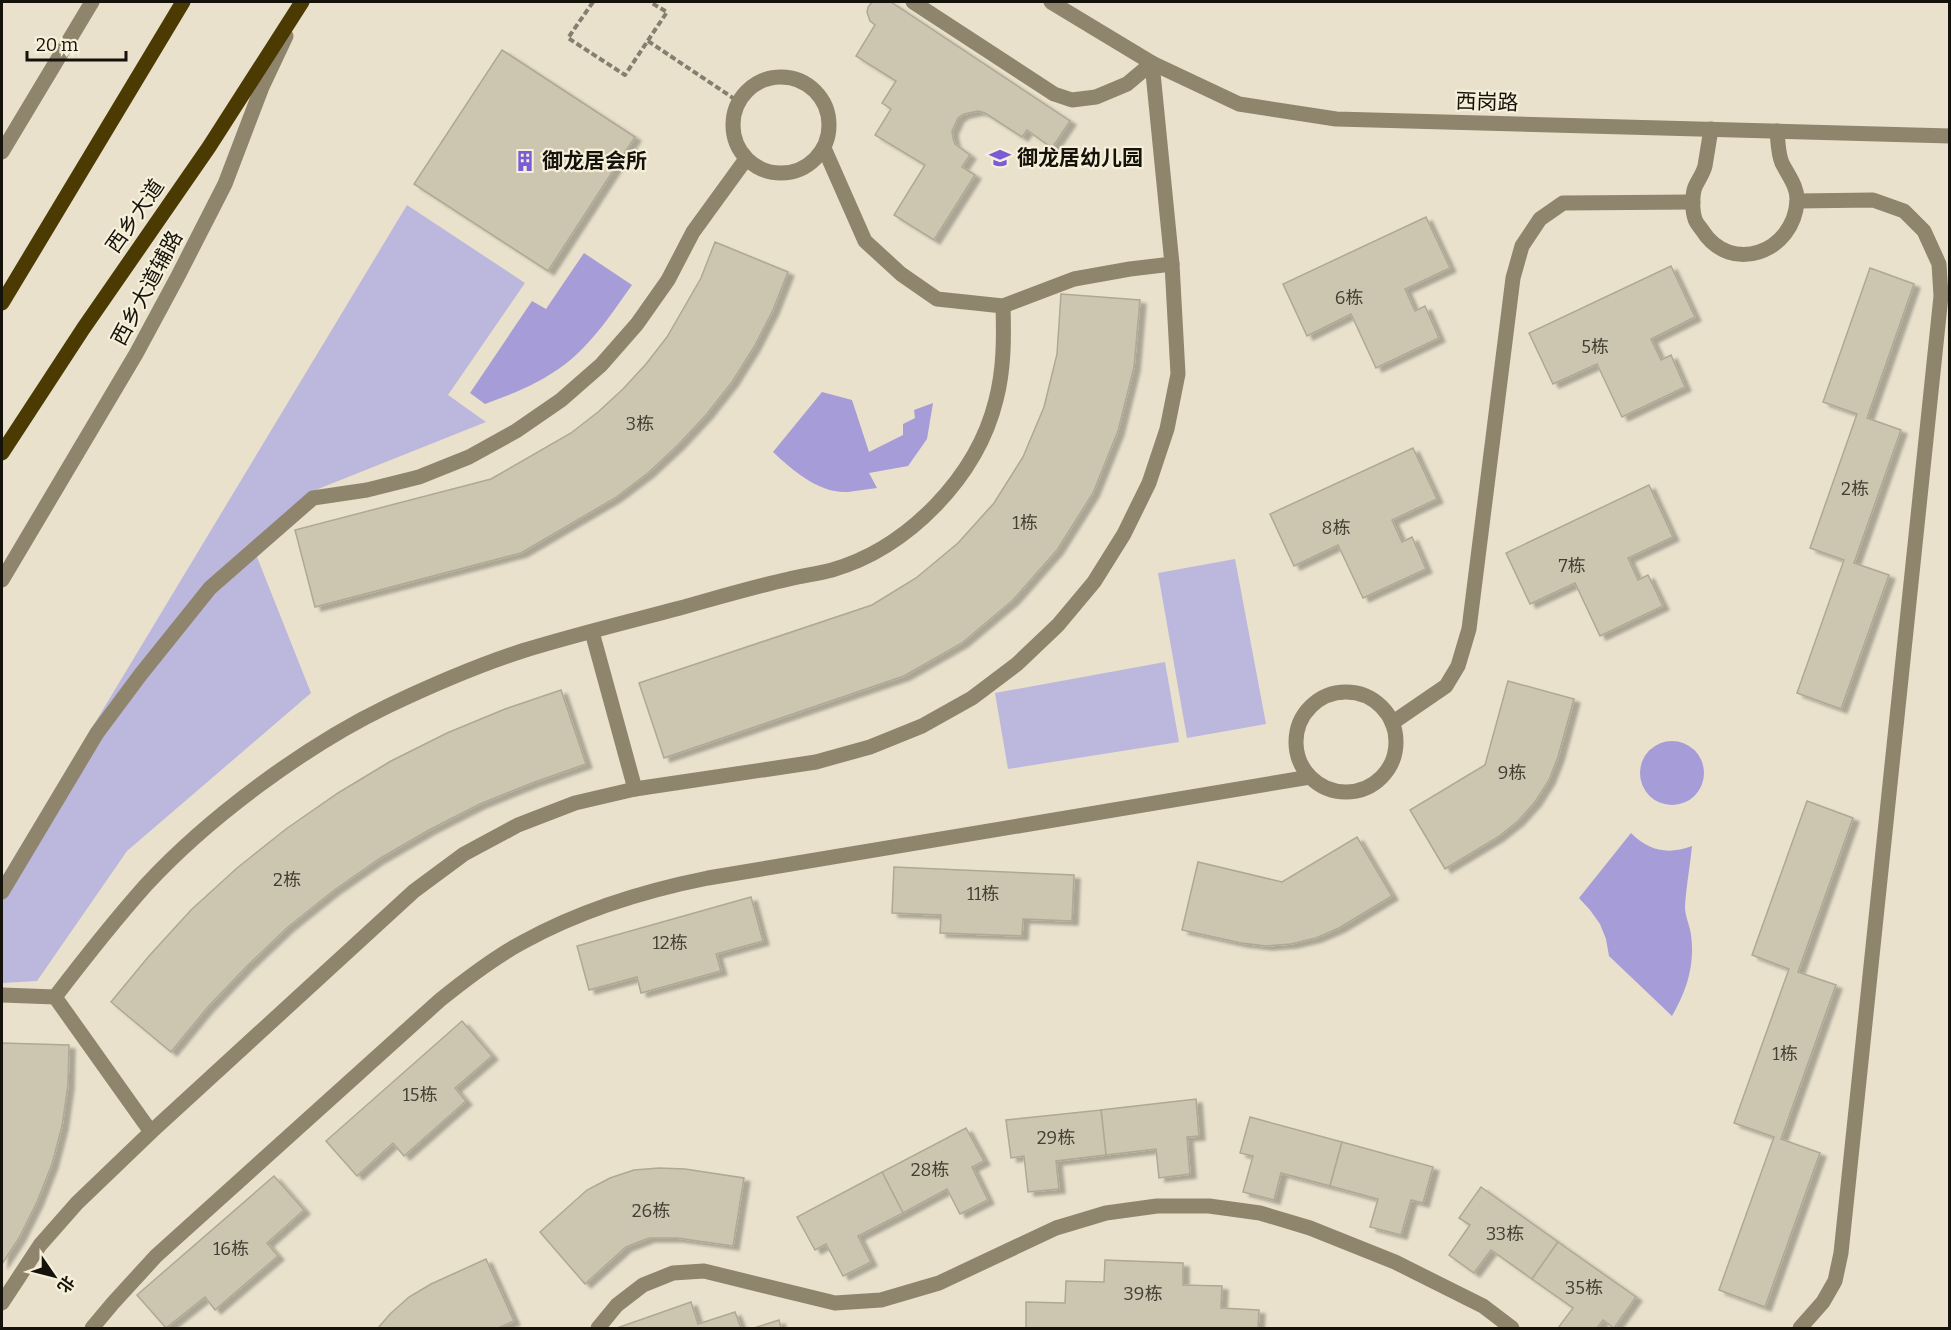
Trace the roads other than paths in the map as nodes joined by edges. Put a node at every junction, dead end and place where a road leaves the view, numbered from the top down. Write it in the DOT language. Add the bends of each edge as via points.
graph roads {
  1 [pos="92,2"];
  2 [pos="183,2"];
  3 [pos="302,2"];
  4 [pos="913,2"];
  5 [pos="1051,2"];
  6 [pos="1152,63"];
  7 [pos="1711,129"];
  8 [pos="1777,131"];
  9 [pos="1950,136"];
  10 [pos="824,148"];
  11 [pos="2,152"];
  12 [pos="746,159"];
  13 [pos="1797,201"];
  14 [pos="1693,202"];
  15 [pos="1172,264"];
  16 [pos="2,303"];
  17 [pos="1003,306"];
  18 [pos="2,453"];
  19 [pos="2,580"];
  20 [pos="592,632"];
  21 [pos="1392,723"];
  22 [pos="1310,777"];
  23 [pos="635,789"];
  24 [pos="2,892"];
  25 [pos="2,995"];
  26 [pos="55,997"];
  27 [pos="151,1132"];
  28 [pos="2,1303"];
  29 [pos="92,1329"];
  30 [pos="598,1329"];
  31 [pos="1512,1329"];
  32 [pos="1800,1329"];
  1 -- 11 [label="street"];
  2 -- 16 [label="main road"];
  3 -- 18 [label="main road, 西乡大道"];
  3 -- 19 [label="street, 西乡大道辅路" via="262,87 225,184 178,276"];
  4 -- 6 [label="street" via="1054,94 1072,100 1096,97 1127,84"];
  5 -- 6 [label="street, 西岗路"];
  6 -- 7 [label="street, 西岗路" via="1239,104 1336,119"];
  6 -- 15 [label="street"];
  7 -- 8 [label="street, 西岗路"];
  7 -- 14 [label="street"];
  8 -- 9 [label="street, 西岗路"];
  8 -- 13 [label="street" via="1782,162 1791,177"];
  10 -- 12 [label="street" via="815,160 788,173 772,173"];
  10 -- 12 [label="street" via="829,115 823,99 797,79 780,76 749,89 739,102 733,132"];
  10 -- 17 [label="street" via="865,241 901,274 937,299"];
  12 -- 24 [label="street" via="693,232 668,280 637,324 601,365 561,400 469,457 419,477 313,498 210,588 97,733"];
  13 -- 14 [label="street" via="1785,235 1762,252 1751,254 1735,254 1709,241 1695,219"];
  13 -- 32 [label="street" via="1873,200 1904,211 1924,231 1939,264 1941,296 1841,1252 1835,1281"];
  14 -- 21 [label="street" via="1563,203 1540,219 1522,246 1513,278 1469,629 1458,666 1446,686"];
  15 -- 17 [label="street" via="1074,279"];
  15 -- 23 [label="street" via="1178,374 1167,429 1149,483 1124,534 1094,582 1058,626 972,698 922,726 870,747 816,762"];
  17 -- 20 [label="street" via="1004,355 996,402 978,447 952,488 919,523 879,550 834,569"];
  20 -- 23 [label="street"];
  20 -- 26 [label="street" via="522,651 452,677 321,744 202,832 100,938"];
  21 -- 22 [label="street" via="1395,751 1385,773 1372,786 1343,793 1326,789"];
  21 -- 22 [label="street" via="1382,708 1356,693 1327,696 1316,703 1304,715 1297,731 1300,763"];
  22 -- 29 [label="street" via="708,878 612,902 566,920 521,943 440,999 156,1256"];
  23 -- 27 [label="street" via="575,803 518,825 464,854 414,891"];
  25 -- 26 [label="street"];
  26 -- 27 [label="street"];
  27 -- 28 [label="street" via="69,1211 40,1245"];
  30 -- 31 [label="street" via="617,1305 643,1285 673,1273 704,1271 835,1303 881,1300 939,1282 1056,1228 1106,1213 1157,1206 1209,1206 1260,1213 1385,1258 1483,1306"];
}
